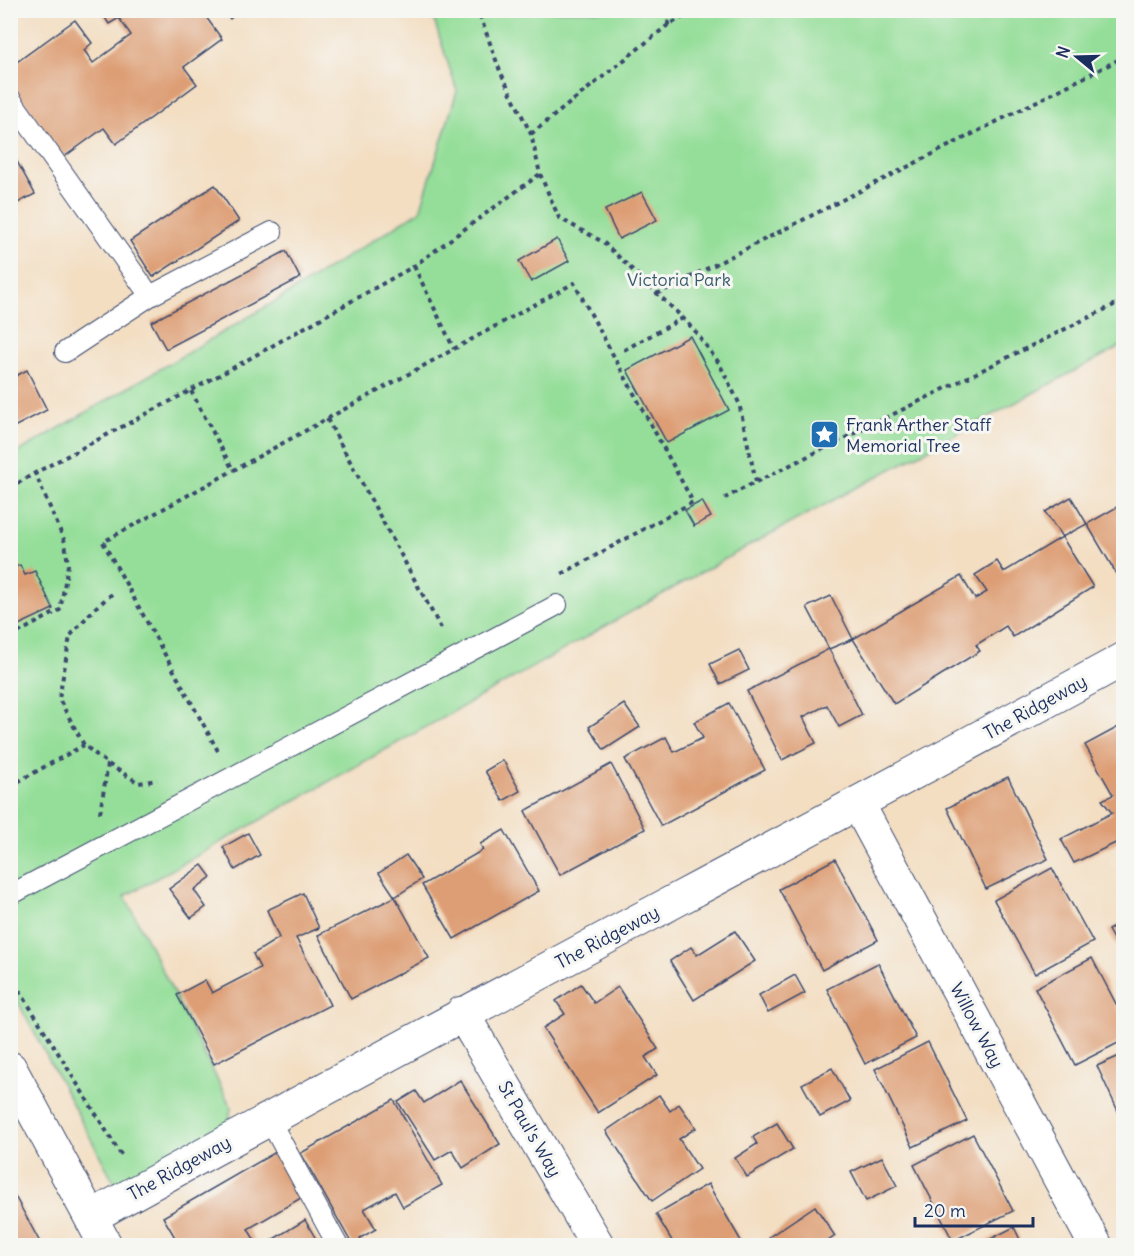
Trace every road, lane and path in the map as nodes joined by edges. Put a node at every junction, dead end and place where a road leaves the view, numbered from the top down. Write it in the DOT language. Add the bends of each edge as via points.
graph roads {
  1 [pos="478,10"];
  2 [pos="669,10"];
  3 [pos="697,10"];
  4 [pos="668,25"];
  5 [pos="1124,57"];
  6 [pos="10,98"];
  7 [pos="531,134"];
  8 [pos="540,174"];
  9 [pos="273,232"];
  10 [pos="414,266"];
  11 [pos="657,294"];
  12 [pos="150,296"];
  13 [pos="1124,300"];
  14 [pos="683,318"];
  15 [pos="454,350"];
  16 [pos="624,350"];
  17 [pos="65,352"];
  18 [pos="190,391"];
  19 [pos="327,419"];
  20 [pos="233,470"];
  21 [pos="35,473"];
  22 [pos="756,482"];
  23 [pos="10,488"];
  24 [pos="725,498"];
  25 [pos="559,576"];
  26 [pos="112,594"];
  27 [pos="557,605"];
  28 [pos="10,637"];
  29 [pos="446,638"];
  30 [pos="1124,659"];
  31 [pos="84,745"];
  32 [pos="223,760"];
  33 [pos="163,779"];
  34 [pos="10,786"];
  35 [pos="858,804"];
  36 [pos="10,895"];
  37 [pos="10,975"];
  38 [pos="462,1013"];
  39 [pos="10,1068"];
  40 [pos="268,1119"];
  41 [pos="128,1166"];
  42 [pos="91,1217"];
  43 [pos="106,1245"];
  44 [pos="338,1245"];
  45 [pos="598,1245"];
  46 [pos="1096,1245"];
  1 -- 7 [label="path" via="500,71"];
  2 -- 4 [label="path"];
  3 -- 4 [label="path"];
  4 -- 7 [label="path"];
  5 -- 11 [label="path"];
  6 -- 12 [label="lane"];
  7 -- 8 [label="path"];
  8 -- 10 [label="path"];
  8 -- 11 [label="path" via="558,218 603,242"];
  9 -- 12 [label="lane"];
  10 -- 15 [label="path"];
  10 -- 18 [label="path"];
  11 -- 14 [label="path"];
  12 -- 17 [label="lane"];
  13 -- 22 [label="path"];
  14 -- 16 [label="path"];
  14 -- 22 [label="path" via="719,363 739,403"];
  15 -- 19 [label="path"];
  15 -- 25 [label="path" via="574,283 693,502"];
  18 -- 20 [label="path"];
  18 -- 21 [label="path"];
  19 -- 20 [label="path"];
  19 -- 29 [label="path"];
  20 -- 32 [label="path" via="104,542"];
  21 -- 23 [label="path"];
  21 -- 28 [label="path" via="65,542 68,565 60,610"];
  22 -- 24 [label="path"];
  26 -- 31 [label="path" via="70,636 59,699"];
  27 -- 36 [label="lane"];
  30 -- 35 [label="street, The Ridgeway"];
  31 -- 33 [label="path" via="140,783"];
  31 -- 34 [label="path"];
  35 -- 38 [label="street, The Ridgeway"];
  35 -- 46 [label="street, Willow Way"];
  37 -- 41 [label="path"];
  38 -- 40 [label="street, The Ridgeway"];
  38 -- 45 [label="street, St Paul's Way"];
  39 -- 42 [label="street"];
  40 -- 42 [label="street, The Ridgeway"];
  40 -- 44 [label="lane"];
  42 -- 43 [label="street"];
}
